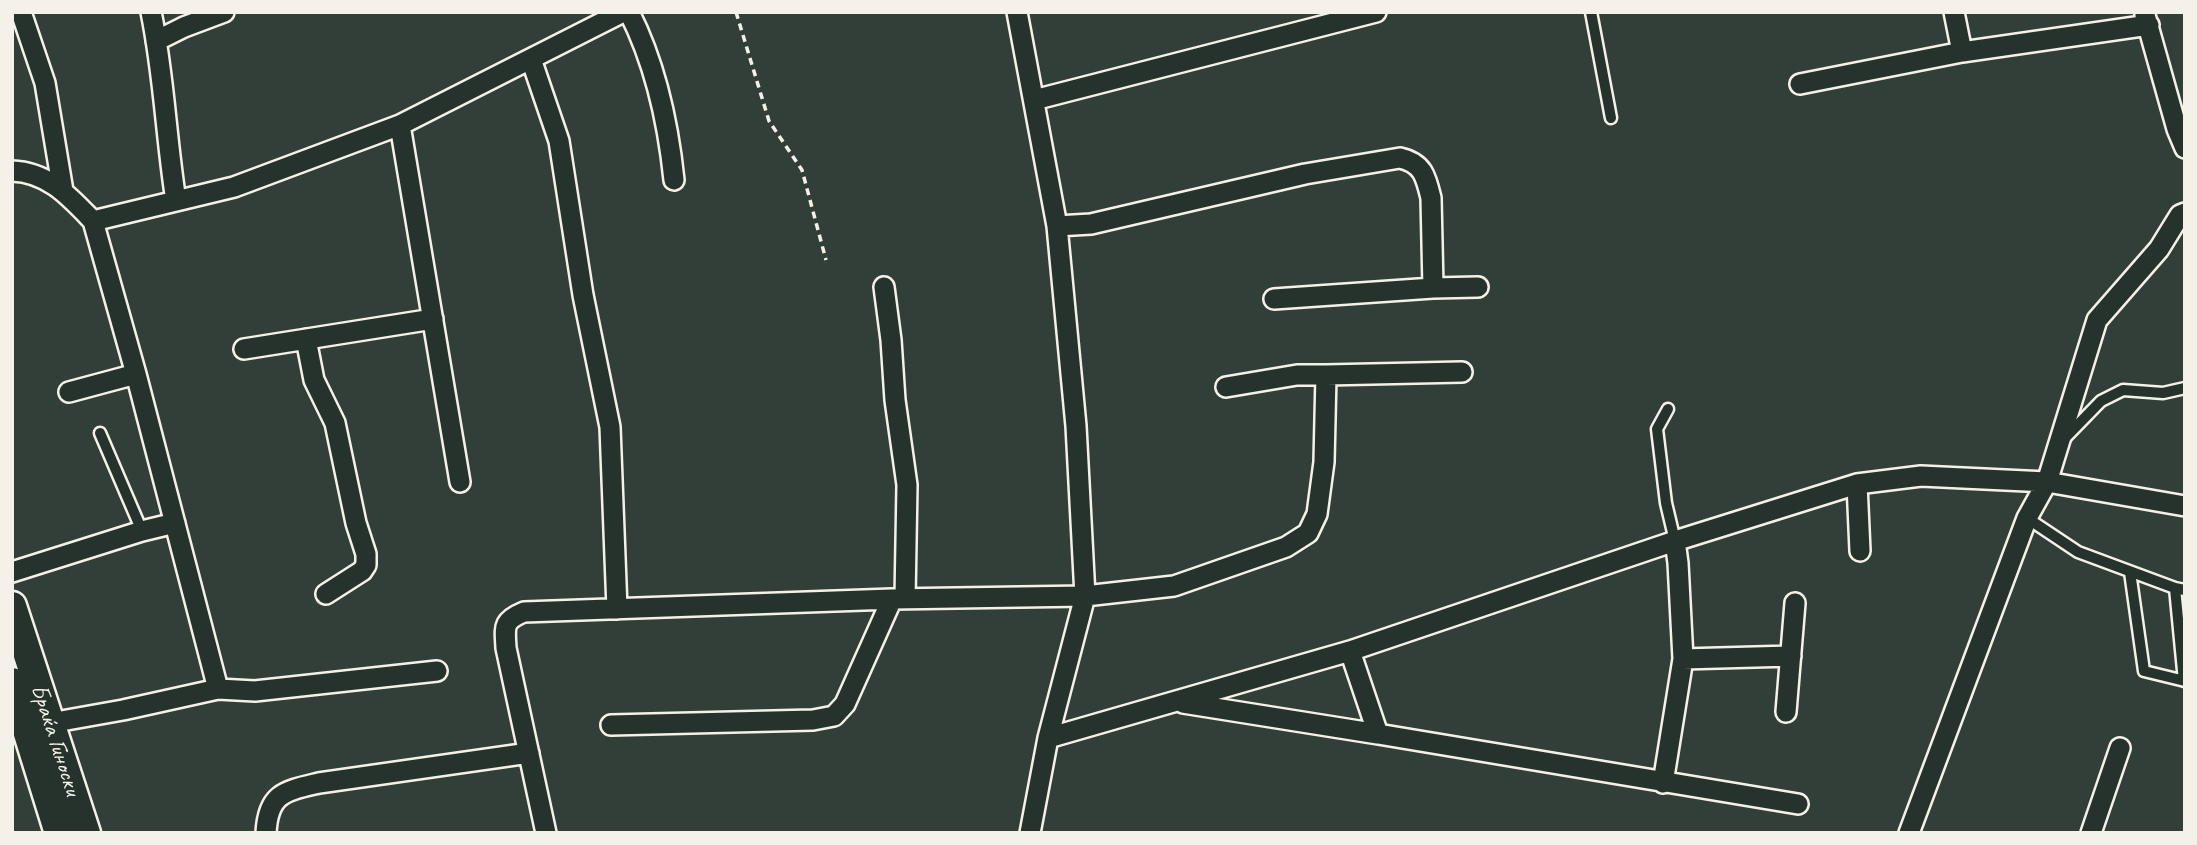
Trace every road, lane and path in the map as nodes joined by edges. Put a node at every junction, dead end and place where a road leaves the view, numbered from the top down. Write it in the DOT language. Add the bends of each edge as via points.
graph roads {
  1 [pos="21,12"];
  2 [pos="151,12"];
  3 [pos="224,12"];
  4 [pos="623,12"];
  5 [pos="629,12"];
  6 [pos="736,12"];
  7 [pos="1017,12"];
  8 [pos="1376,12"];
  9 [pos="1591,12"];
  10 [pos="1954,12"];
  11 [pos="2147,19"];
  12 [pos="156,41"];
  13 [pos="1962,52"];
  14 [pos="531,59"];
  15 [pos="1800,85"];
  16 [pos="1034,100"];
  17 [pos="1611,118"];
  18 [pos="400,125"];
  19 [pos="2185,148"];
  20 [pos="12,171"];
  21 [pos="674,180"];
  22 [pos="64,191"];
  23 [pos="176,201"];
  24 [pos="2185,213"];
  25 [pos="93,221"];
  26 [pos="1057,226"];
  27 [pos="826,260"];
  28 [pos="884,287"];
  29 [pos="1478,287"];
  30 [pos="1433,288"];
  31 [pos="1274,299"];
  32 [pos="433,319"];
  33 [pos="306,339"];
  34 [pos="244,349"];
  35 [pos="1462,372"];
  36 [pos="136,374"];
  37 [pos="1326,375"];
  38 [pos="1226,387"];
  39 [pos="2185,388"];
  40 [pos="69,392"];
  41 [pos="1668,409"];
  42 [pos="100,433"];
  43 [pos="2058,445"];
  44 [pos="460,482"];
  45 [pos="2047,482"];
  46 [pos="1857,484"];
  47 [pos="2185,506"];
  48 [pos="2027,518"];
  49 [pos="175,523"];
  50 [pos="142,531"];
  51 [pos="1675,541"];
  52 [pos="1860,551"];
  53 [pos="12,572"];
  54 [pos="2130,572"];
  55 [pos="2180,589"];
  56 [pos="326,594"];
  57 [pos="1085,596"];
  58 [pos="898,599"];
  59 [pos="1795,603"];
  60 [pos="12,606"];
  61 [pos="617,609"];
  62 [pos="1350,651"];
  63 [pos="1791,656"];
  64 [pos="1683,659"];
  65 [pos="437,671"];
  66 [pos="2184,681"];
  67 [pos="12,682"];
  68 [pos="1241,683"];
  69 [pos="218,689"];
  70 [pos="1175,702"];
  71 [pos="1238,710"];
  72 [pos="1786,712"];
  73 [pos="50,723"];
  74 [pos="611,725"];
  75 [pos="1378,734"];
  76 [pos="1048,738"];
  77 [pos="2120,748"];
  78 [pos="530,753"];
  79 [pos="1663,783"];
  80 [pos="1798,804"];
  81 [pos="59,833"];
  82 [pos="86,833"];
  83 [pos="266,833"];
  84 [pos="546,833"];
  85 [pos="1030,833"];
  86 [pos="1909,833"];
  87 [pos="2091,833"];
  1 -- 22 [label="street" via="45,83"];
  2 -- 12 [label="street"];
  3 -- 12 [label="street"];
  4 -- 14 [label="street"];
  5 -- 21 [label="street" via="655,75 670,134"];
  6 -- 27 [label="path" via="769,121 803,170"];
  7 -- 16 [label="street"];
  8 -- 16 [label="street"];
  9 -- 17 [label="lane"];
  10 -- 13 [label="street"];
  11 -- 13 [label="street"];
  11 -- 19 [label="street"];
  12 -- 23 [label="street"];
  13 -- 15 [label="street"];
  14 -- 18 [label="street"];
  14 -- 61 [label="street" via="559,141 610,427"];
  16 -- 26 [label="street"];
  18 -- 23 [label="street" via="234,187"];
  18 -- 32 [label="street"];
  20 -- 22 [label="street" via="37,175"];
  22 -- 25 [label="street"];
  23 -- 25 [label="street"];
  24 -- 43 [label="street" via="2097,320"];
  25 -- 36 [label="street"];
  26 -- 30 [label="street" via="1091,224 1294,176 1400,158 1419,167 1432,198"];
  26 -- 57 [label="street" via="1076,426"];
  28 -- 58 [label="street" via="907,485"];
  29 -- 30 [label="street"];
  30 -- 31 [label="street"];
  32 -- 33 [label="street"];
  32 -- 44 [label="street"];
  33 -- 34 [label="street"];
  33 -- 56 [label="street" via="314,380 335,423 366,554 362,571"];
  35 -- 37 [label="street"];
  36 -- 40 [label="street"];
  36 -- 49 [label="street"];
  37 -- 38 [label="street"];
  37 -- 57 [label="street" via="1324,462 1317,514 1308,533 1286,547 1174,586"];
  39 -- 43 [label="lane" via="2163,393 2123,390 2101,401"];
  41 -- 51 [label="lane" via="1657,429"];
  42 -- 50 [label="lane"];
  43 -- 45 [label="street"];
  45 -- 46 [label="street" via="1921,476"];
  45 -- 47 [label="street"];
  45 -- 48 [label="street"];
  46 -- 51 [label="street"];
  46 -- 52 [label="street"];
  48 -- 54 [label="lane" via="2078,552"];
  48 -- 86 [label="street"];
  49 -- 50 [label="street"];
  49 -- 69 [label="street"];
  50 -- 53 [label="street"];
  51 -- 62 [label="street"];
  51 -- 64 [label="street"];
  54 -- 55 [label="lane"];
  54 -- 66 [label="lane" via="2144,671"];
  55 -- 66 [label="lane"];
  57 -- 58 [label="street"];
  57 -- 76 [label="street"];
  58 -- 61 [label="street"];
  58 -- 74 [label="street" via="835,716"];
  59 -- 63 [label="street"];
  60 -- 73 [label="main road, Браќа Гиноски"];
  61 -- 78 [label="street" via="524,612 510,617 505,626 506,648"];
  62 -- 68 [label="street"];
  62 -- 75 [label="street"];
  63 -- 64 [label="street"];
  63 -- 72 [label="street"];
  64 -- 79 [label="street"];
  65 -- 69 [label="street" via="255,691"];
  67 -- 81 [label="main road, Браќа Гиноски"];
  68 -- 70 [label="street"];
  68 -- 71 [label="street"];
  69 -- 73 [label="street"];
  70 -- 71 [label="street"];
  70 -- 76 [label="street"];
  71 -- 75 [label="street"];
  73 -- 82 [label="main road, Браќа Гиноски"];
  75 -- 79 [label="street"];
  76 -- 85 [label="street"];
  77 -- 87 [label="street"];
  78 -- 83 [label="street" via="294,789 271,805"];
  78 -- 84 [label="street"];
  79 -- 80 [label="street"];
}
